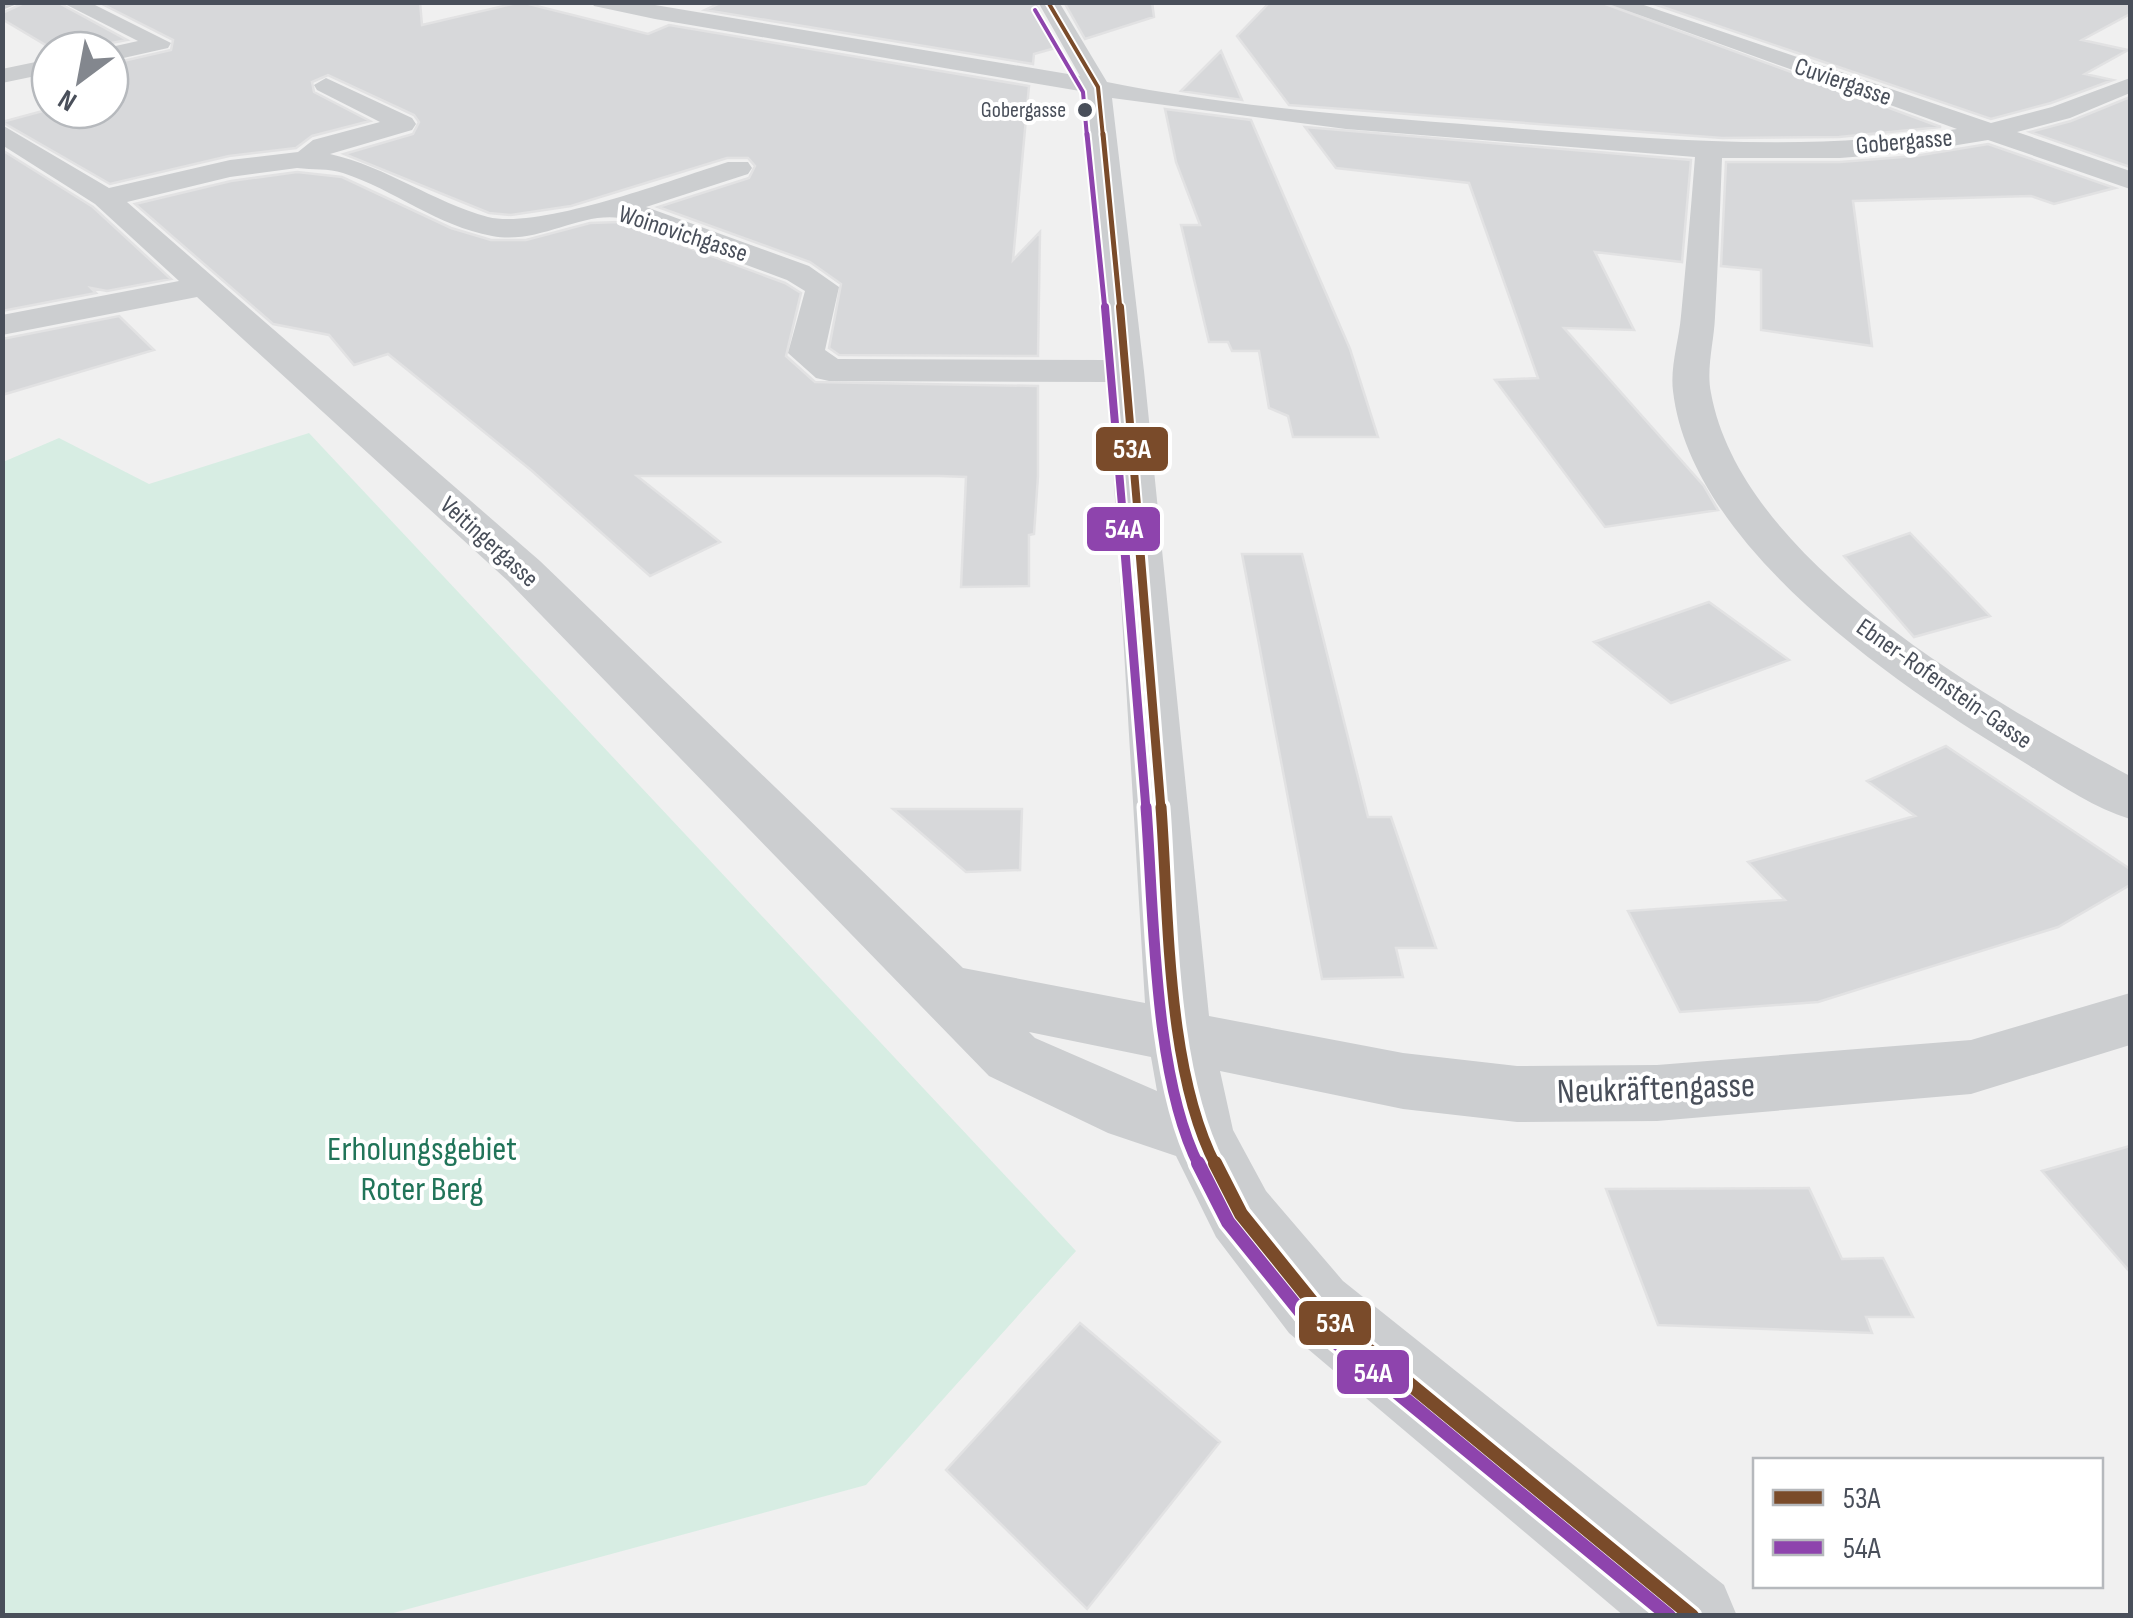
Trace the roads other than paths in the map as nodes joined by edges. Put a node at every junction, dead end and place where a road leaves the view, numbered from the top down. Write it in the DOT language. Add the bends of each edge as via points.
graph roads {
  1 [pos="12,2"];
  2 [pos="71,2"];
  3 [pos="601,2"];
  4 [pos="1048,2"];
  5 [pos="1613,2"];
  6 [pos="2,4"];
  7 [pos="130,50"];
  8 [pos="30,70"];
  9 [pos="2,76"];
  10 [pos="326,84"];
  11 [pos="2130,84"];
  12 [pos="1098,86"];
  13 [pos="2,132"];
  14 [pos="1987,132"];
  15 [pos="1709,150"];
  16 [pos="304,161"];
  17 [pos="738,168"];
  18 [pos="2130,180"];
  19 [pos="105,198"];
  20 [pos="615,207"];
  21 [pos="206,286"];
  22 [pos="2,325"];
  23 [pos="1126,371"];
  24 [pos="2130,800"];
  25 [pos="942,989"];
  26 [pos="2130,1019"];
  27 [pos="1180,1035"];
  28 [pos="1200,1135"];
  29 [pos="1693,1616"];
  1 -- 6 [label="street"];
  2 -- 7 [label="street" via="160,43"];
  3 -- 12 [label="street, Gobergasse"];
  4 -- 12 [label="street"];
  5 -- 14 [label="street, Cuviergasse"];
  8 -- 9 [label="street"];
  10 -- 16 [label="street" via="403,124 323,146"];
  11 -- 14 [label="street, Gobergasse"];
  12 -- 15 [label="street, Gobergasse" via="1356,122"];
  12 -- 23 [label="street"];
  13 -- 19 [label="street, Veitingergasse"];
  14 -- 15 [label="street, Gobergasse" via="1882,145"];
  14 -- 18 [label="street, Cuviergasse"];
  15 -- 24 [label="street, Ebner-Rofenstein-Gasse" via="1692,393 1707,452 1807,582 1882,646 2040,750"];
  16 -- 19 [label="street, Woinovichgasse"];
  16 -- 20 [label="street, Woinovichgasse" via="350,165 495,228 548,226"];
  17 -- 20 [label="street"];
  19 -- 21 [label="street, Veitingergasse"];
  20 -- 23 [label="street, Woinovichgasse" via="822,287 806,353 829,370"];
  21 -- 22 [label="street"];
  21 -- 25 [label="street, Veitingergasse" via="524,572"];
  23 -- 27 [label="street"];
  25 -- 27 [label="street"];
  25 -- 28 [label="street, Veitingergasse" via="1012,1056 1132,1112"];
  26 -- 27 [label="street, Neukräftengasse" via="1970,1067 1657,1093 1517,1094 1403,1081"];
  27 -- 28 [label="street"];
  28 -- 29 [label="street" via="1241,1214 1316,1307"];
}
